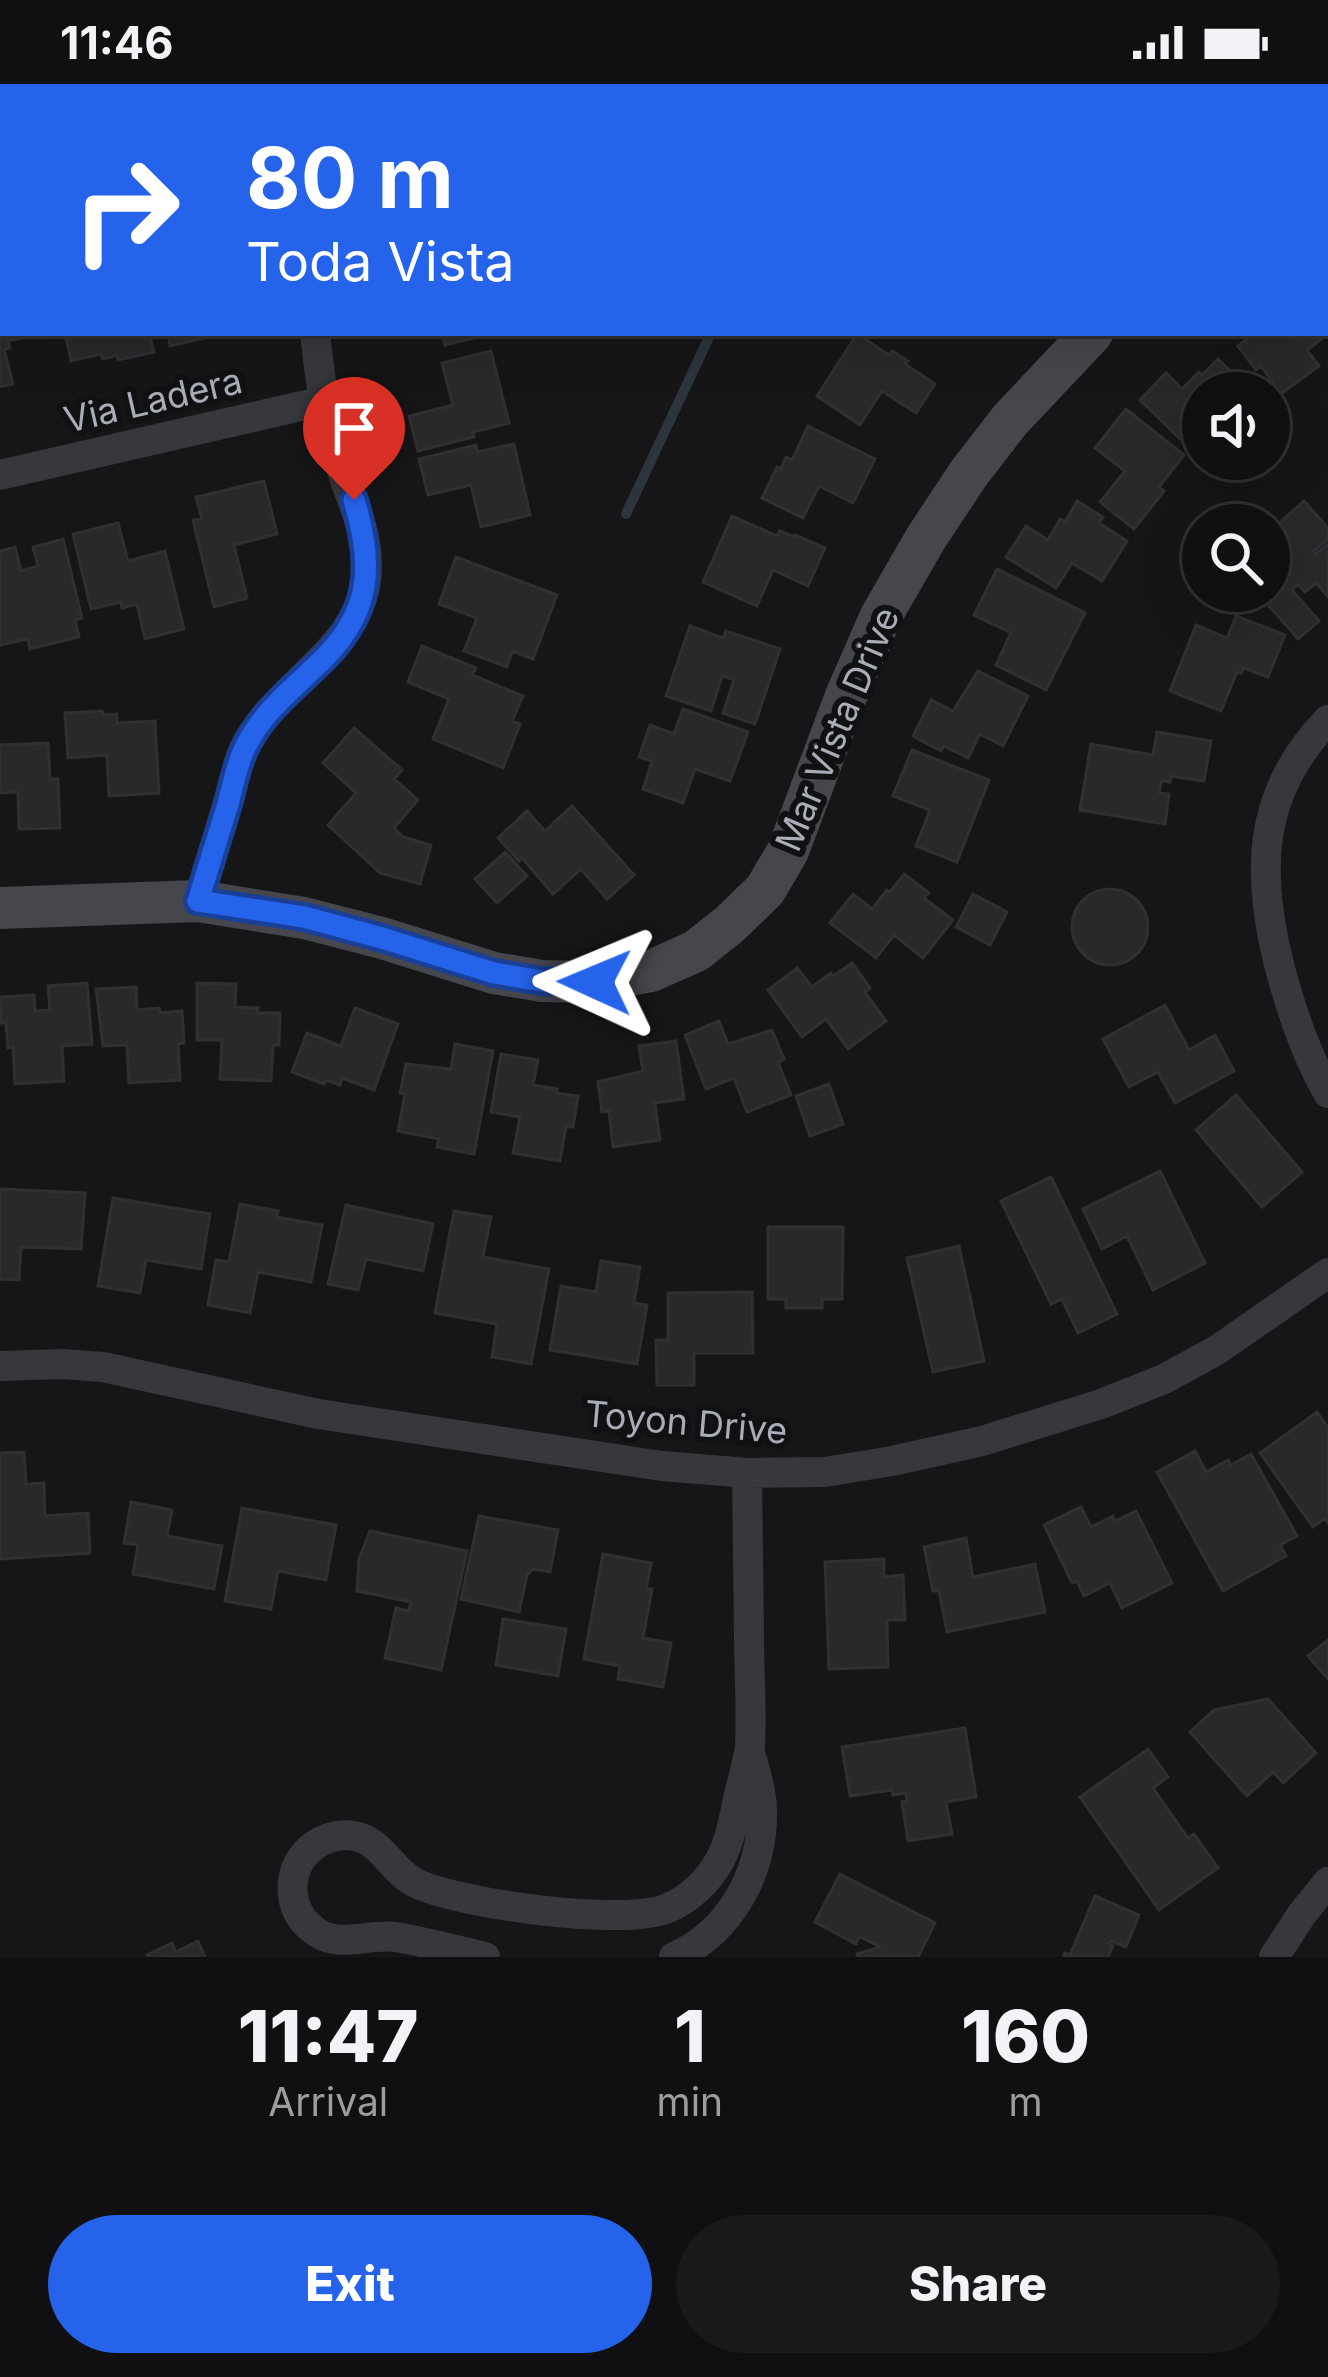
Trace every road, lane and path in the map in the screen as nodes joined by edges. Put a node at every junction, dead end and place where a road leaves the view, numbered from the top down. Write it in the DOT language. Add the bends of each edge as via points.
graph roads {
  1 [pos="315,336"];
  2 [pos="1089,336"];
  3 [pos="322,400"];
  4 [pos="0,475"];
  5 [pos="1328,720"];
  6 [pos="198,901"];
  7 [pos="0,908"];
  8 [pos="1328,1093"];
  9 [pos="1328,1273"];
  10 [pos="0,1366"];
  11 [pos="748,1473"];
  12 [pos="750,1748"];
  13 [pos="1328,1882"];
  14 [pos="485,1957"];
  15 [pos="674,1957"];
  16 [pos="1274,1957"];
  1 -- 3 [label="street"];
  2 -- 6 [label="street, Mar Vista Drive" via="1010,420 926,538 872,636 788,851 765,890 696,951 595,982 542,981 304,917"];
  3 -- 4 [label="street, Via Ladera"];
  3 -- 6 [label="street" via="363,529 365,591 334,647 282,696 243,751"];
  5 -- 8 [label="street" via="1274,808 1264,880 1294,1020"];
  6 -- 7 [label="street, Mar Vista Drive"];
  9 -- 11 [label="street, Toyon Drive" via="1217,1350 1101,1404 892,1461"];
  10 -- 11 [label="street, Toyon Drive" via="103,1366 318,1414"];
  11 -- 12 [label="street"];
  12 -- 14 [label="street" via="721,1858 707,1880 666,1910 587,1916 438,1891 350,1835 316,1843 295,1870 295,1905 315,1933 349,1941 395,1937"];
  12 -- 15 [label="street" via="763,1814 748,1882 709,1936"];
  13 -- 16 [label="street"];
}
